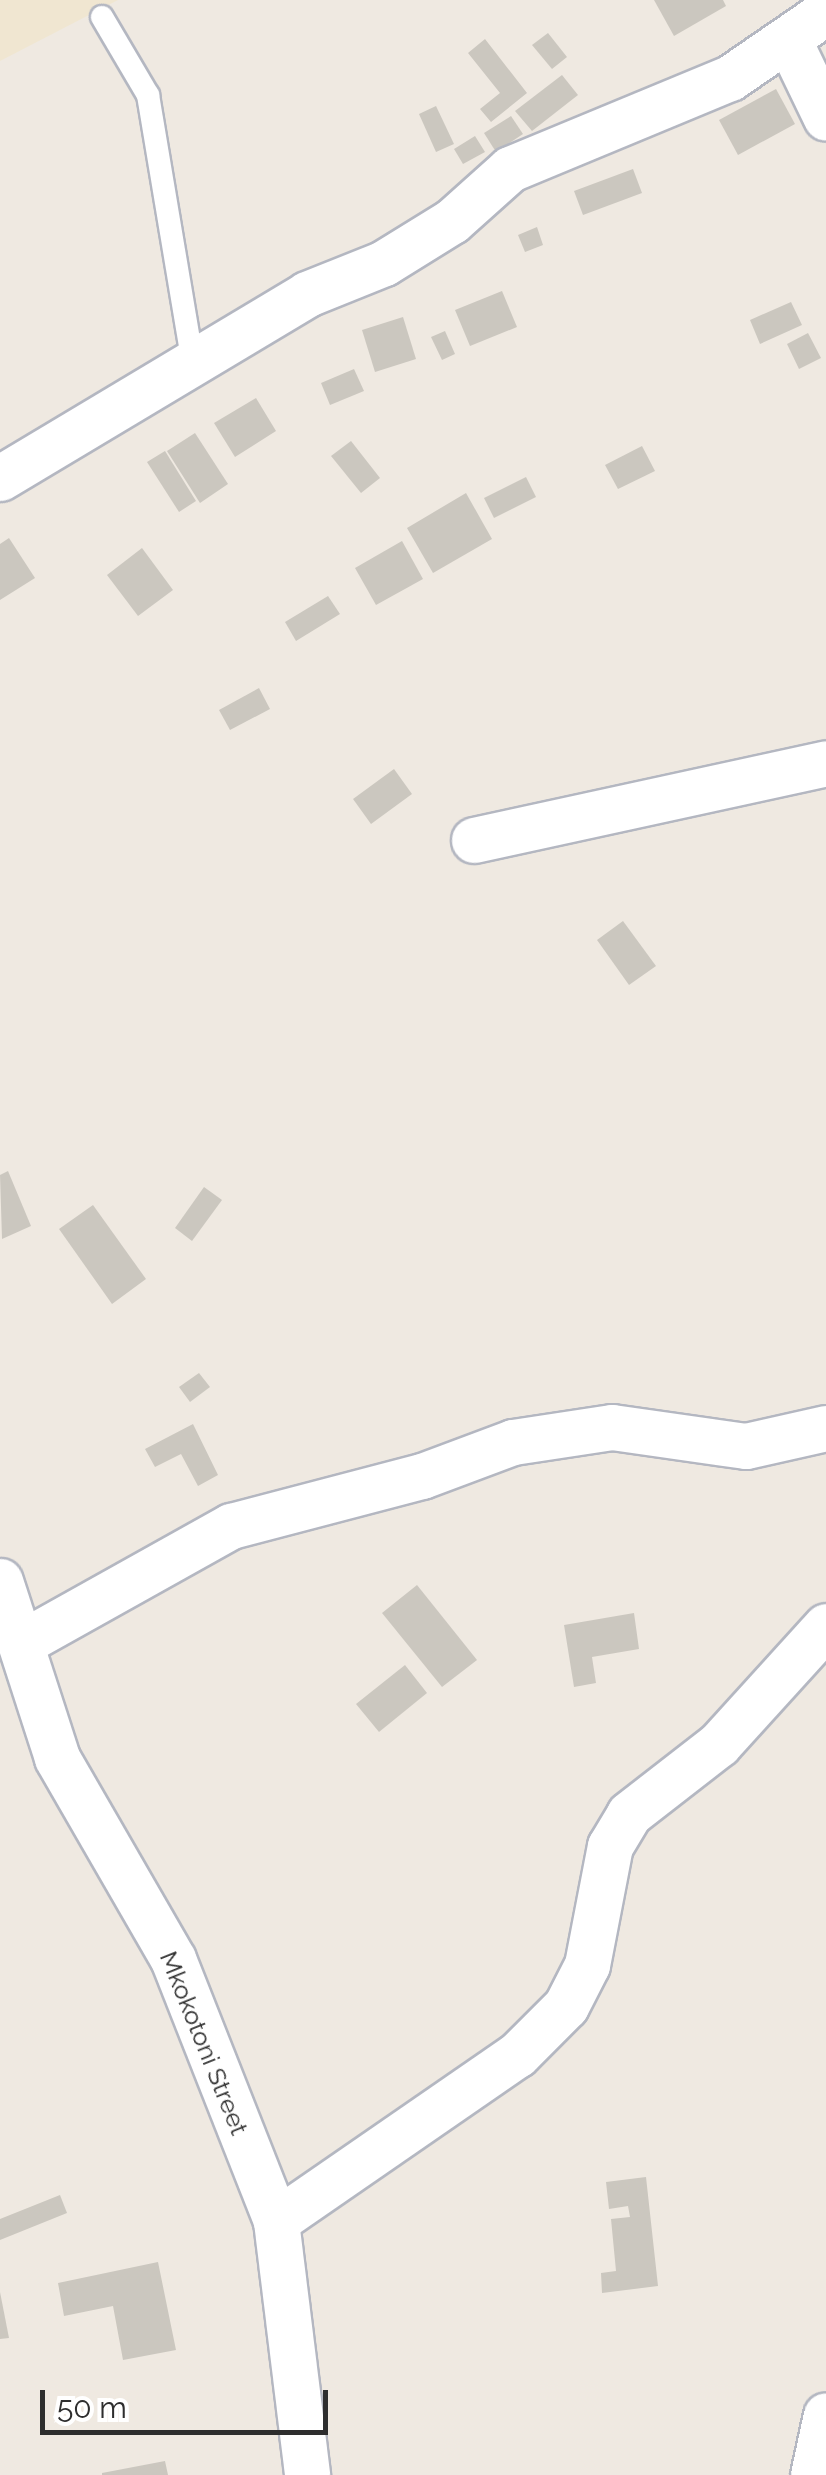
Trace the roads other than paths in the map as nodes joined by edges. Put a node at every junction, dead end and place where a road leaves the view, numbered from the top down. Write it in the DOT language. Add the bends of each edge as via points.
graph roads {
  1 [pos="102,17"];
  2 [pos="807,19"];
  3 [pos="826,118"];
  4 [pos="193,364"];
  5 [pos="0,478"];
  6 [pos="826,762"];
  7 [pos="474,840"];
  8 [pos="826,1428"];
  9 [pos="0,1581"];
  10 [pos="826,1626"];
  11 [pos="24,1641"];
  12 [pos="276,2221"];
  13 [pos="826,2415"];
  14 [pos="307,2475"];
  15 [pos="813,2475"];
  1 -- 4 [label="lane" via="148,95"];
  2 -- 3 [label="street"];
  2 -- 4 [label="street" via="730,78 510,169 452,220 384,263 306,294"];
  4 -- 5 [label="street"];
  6 -- 7 [label="street" via="534,832"];
  8 -- 11 [label="street" via="746,1446 612,1427 513,1442 422,1476 231,1526"];
  9 -- 11 [label="street, Mkokotoni Street"];
  10 -- 12 [label="street" via="719,1744 630,1814 610,1846 586,1965 566,2006 516,2055"];
  11 -- 12 [label="street, Mkokotoni Street" via="58,1758 173,1960"];
  12 -- 14 [label="street, Mkokotoni Street"];
  13 -- 15 [label="street"];
}
